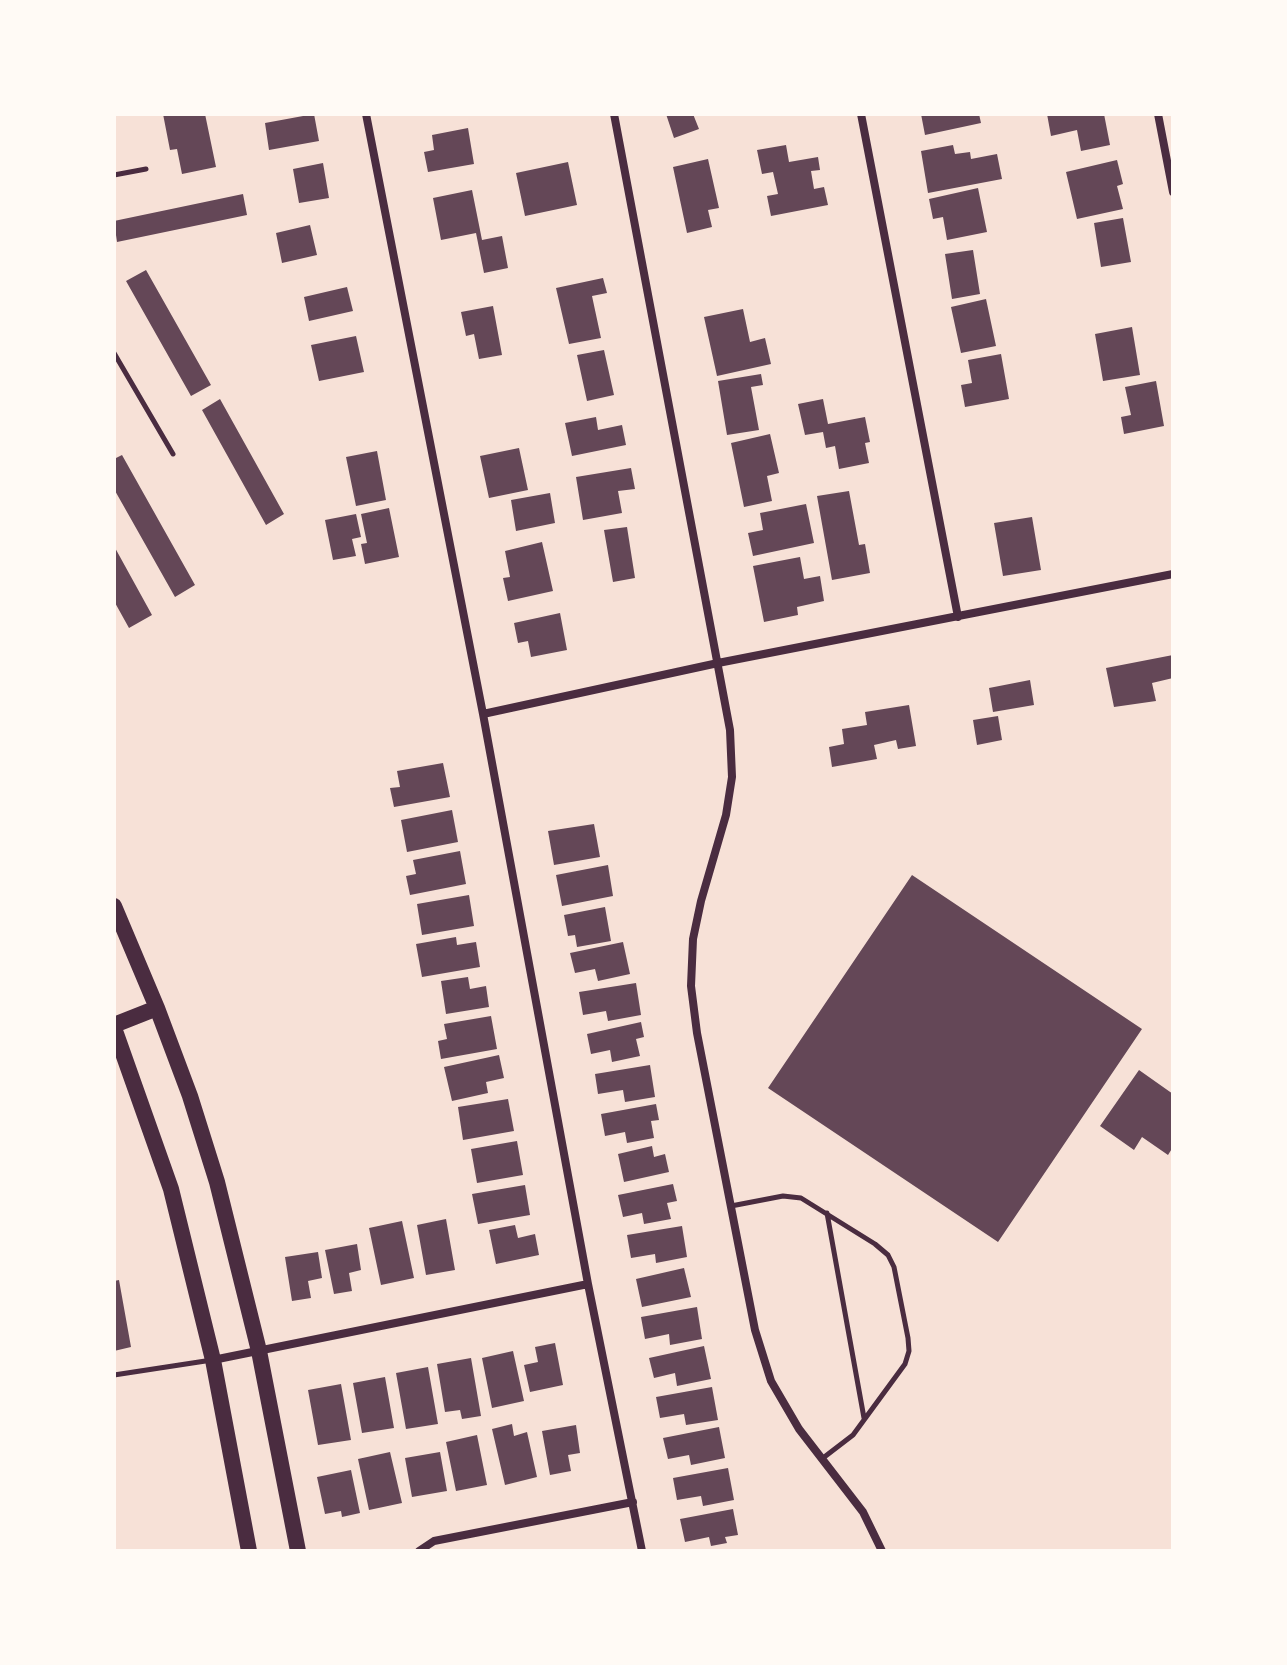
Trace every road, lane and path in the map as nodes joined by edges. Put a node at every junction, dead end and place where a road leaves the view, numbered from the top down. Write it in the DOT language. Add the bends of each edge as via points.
graph roads {
  1 [pos="366,114"];
  2 [pos="614,114"];
  3 [pos="861,114"];
  4 [pos="1158,114"];
  5 [pos="146,169"];
  6 [pos="114,175"];
  7 [pos="1173,192"];
  8 [pos="114,353"];
  9 [pos="173,454"];
  10 [pos="1173,574"];
  11 [pos="958,617"];
  12 [pos="718,663"];
  13 [pos="483,714"];
  14 [pos="114,906"];
  15 [pos="157,1008"];
  16 [pos="114,1026"];
  17 [pos="730,1206"];
  18 [pos="827,1213"];
  19 [pos="588,1284"];
  20 [pos="259,1351"];
  21 [pos="213,1360"];
  22 [pos="114,1375"];
  23 [pos="864,1419"];
  24 [pos="822,1459"];
  25 [pos="633,1502"];
  26 [pos="249,1551"];
  27 [pos="298,1551"];
  28 [pos="419,1551"];
  29 [pos="642,1551"];
  30 [pos="882,1551"];
  1 -- 13 [label="street"];
  2 -- 12 [label="street"];
  3 -- 11 [label="street"];
  4 -- 7 [label="street"];
  5 -- 6 [label="lane"];
  8 -- 9 [label="lane"];
  10 -- 11 [label="street"];
  11 -- 12 [label="street"];
  12 -- 13 [label="street"];
  12 -- 17 [label="street" via="732,777 720,845 693,939 691,986"];
  13 -- 19 [label="street"];
  14 -- 15 [label="main road"];
  15 -- 16 [label="main road"];
  15 -- 20 [label="main road" via="217,1182"];
  16 -- 21 [label="main road" via="171,1189"];
  17 -- 18 [label="lane" via="783,1196 801,1198"];
  17 -- 24 [label="street" via="771,1381"];
  18 -- 23 [label="lane"];
  18 -- 23 [label="lane" via="888,1255 908,1338 905,1364"];
  19 -- 20 [label="street"];
  19 -- 25 [label="street"];
  20 -- 21 [label="street"];
  20 -- 27 [label="main road"];
  21 -- 22 [label="lane"];
  21 -- 26 [label="main road"];
  23 -- 24 [label="lane"];
  24 -- 30 [label="street" via="863,1512"];
  25 -- 28 [label="street" via="434,1541"];
  25 -- 29 [label="street"];
}
